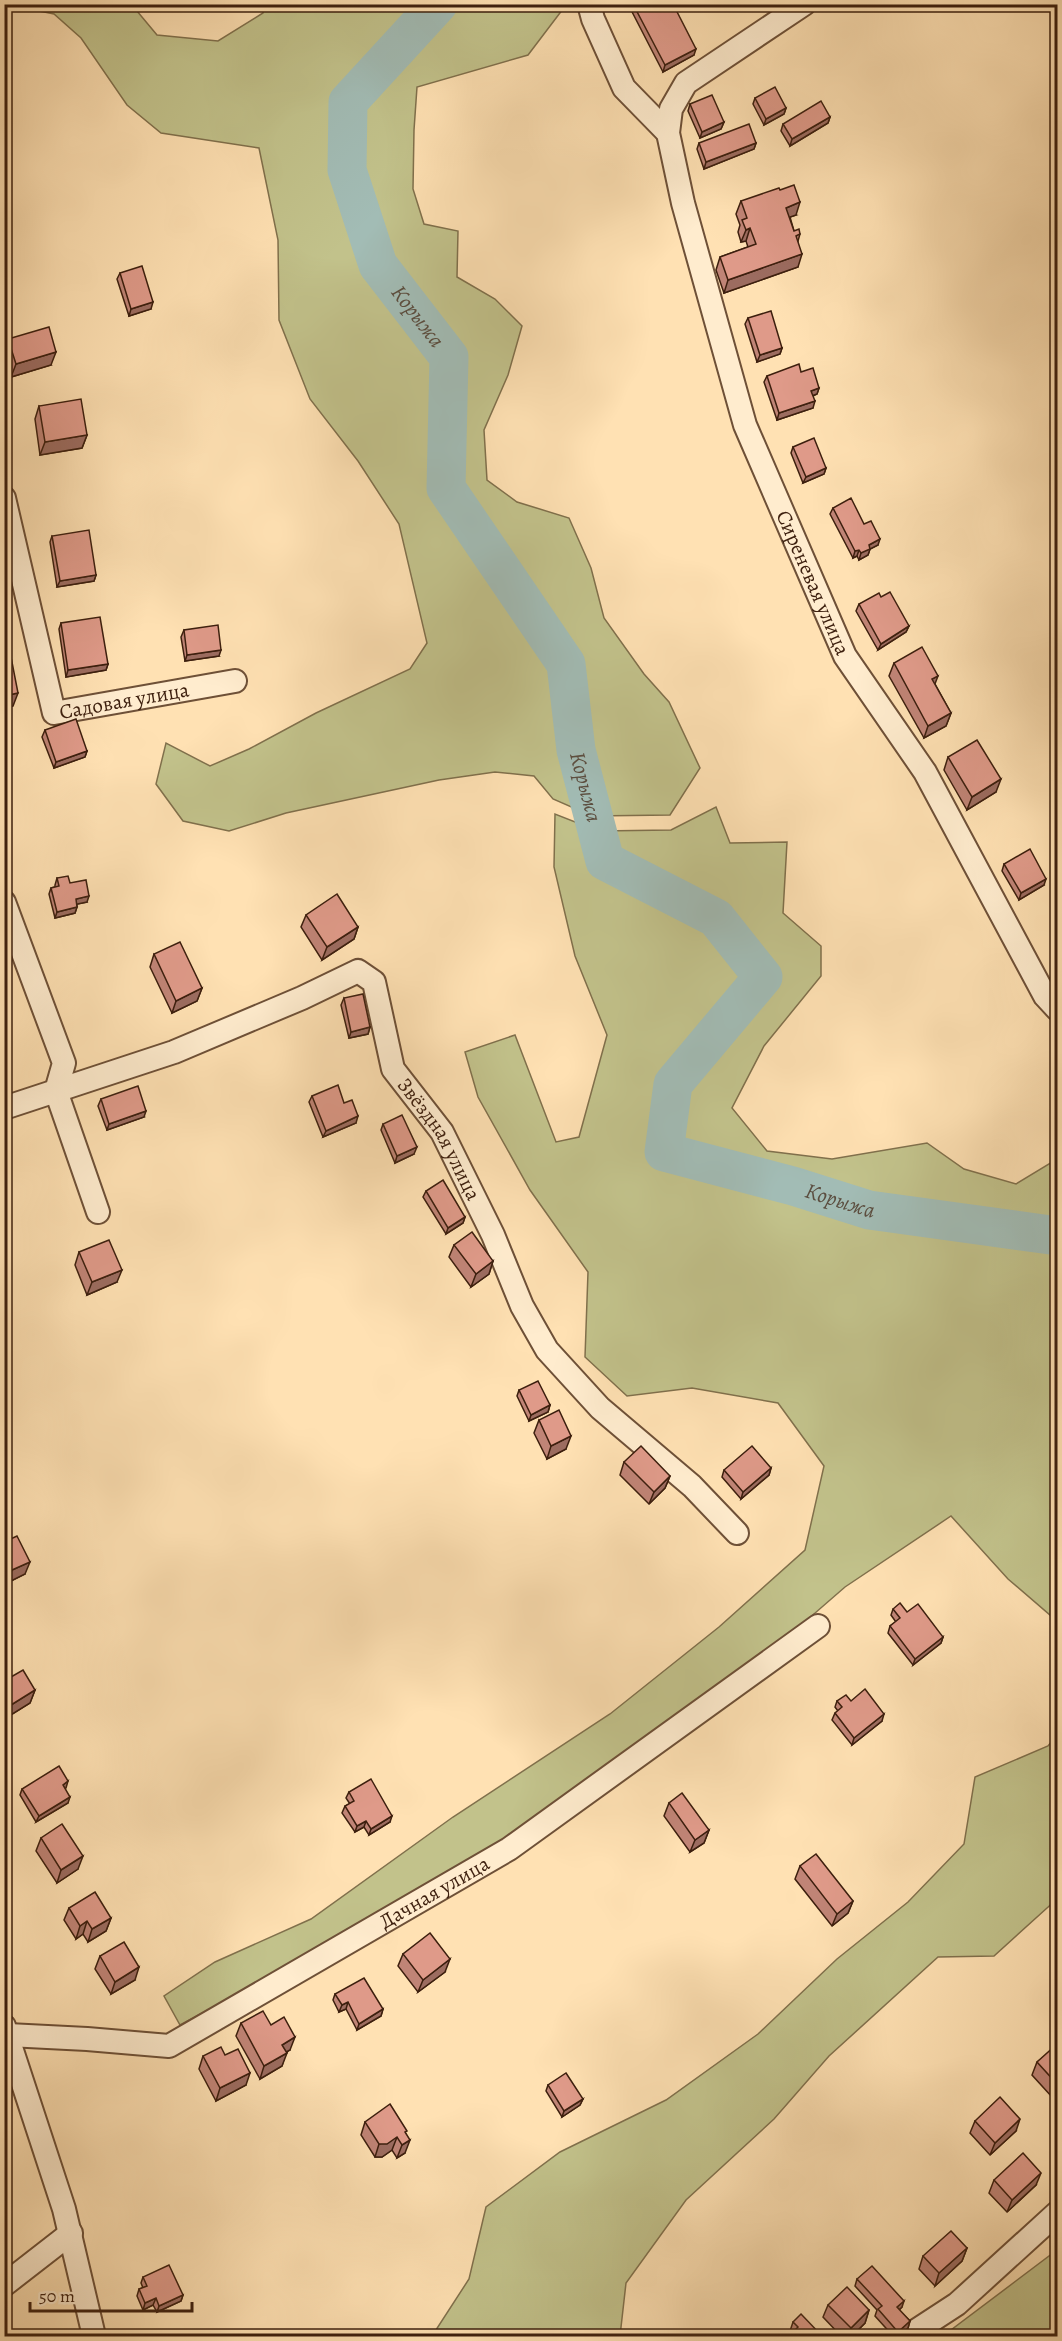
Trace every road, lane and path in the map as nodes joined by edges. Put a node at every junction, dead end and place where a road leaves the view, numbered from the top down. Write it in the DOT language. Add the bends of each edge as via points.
graph roads {
  1 [pos="589,4"];
  2 [pos="804,4"];
  3 [pos="668,132"];
  4 [pos="4,498"];
  5 [pos="236,681"];
  6 [pos="4,902"];
  7 [pos="1051,1003"];
  8 [pos="56,1091"];
  9 [pos="4,1108"];
  10 [pos="98,1212"];
  11 [pos="737,1533"];
  12 [pos="818,1626"];
  13 [pos="8,2045"];
  14 [pos="1058,2212"];
  15 [pos="70,2233"];
  16 [pos="4,2285"];
  17 [pos="94,2337"];
  18 [pos="908,2337"];
  1 -- 3 [label="street" via="624,88"];
  2 -- 3 [label="street, Сиреневая улица" via="686,83 670,109"];
  3 -- 7 [label="street, Сиреневая улица" via="683,203 745,424 845,656 925,772"];
  4 -- 5 [label="street, Садовая улица" via="54,712"];
  6 -- 8 [label="street" via="64,1063"];
  8 -- 9 [label="street, Звёздная улица"];
  8 -- 10 [label="street"];
  8 -- 11 [label="street, Звёздная улица" via="174,1052 358,971 374,982 393,1069 442,1132 493,1235 522,1306 547,1350 600,1408 692,1486"];
  12 -- 13 [label="street, Дачная улица" via="509,1849 169,2046 87,2039"];
  13 -- 15 [label="street"];
  14 -- 18 [label="street" via="957,2304"];
  15 -- 16 [label="street"];
  15 -- 17 [label="street"];
}
